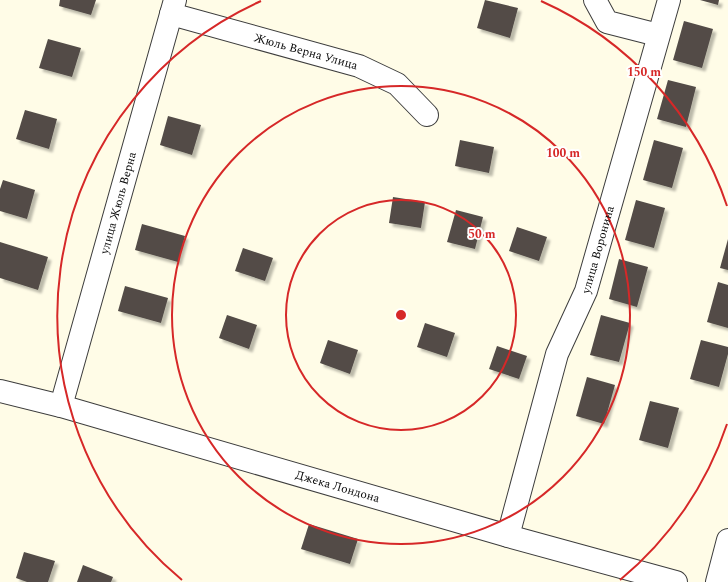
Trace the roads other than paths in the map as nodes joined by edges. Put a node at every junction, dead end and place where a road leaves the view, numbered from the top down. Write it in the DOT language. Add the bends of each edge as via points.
graph roads {
  1 [pos="595,0"];
  2 [pos="669,0"];
  3 [pos="173,7"];
  4 [pos="658,35"];
  5 [pos="428,114"];
  6 [pos="0,391"];
  7 [pos="61,406"];
  8 [pos="508,536"];
  9 [pos="728,540"];
  10 [pos="676,582"];
  11 [pos="717,582"];
  1 -- 4 [label="street" via="607,22"];
  2 -- 4 [label="street, улица Воронина"];
  3 -- 5 [label="street, Жюль Верна Улица" via="359,66 397,84"];
  3 -- 7 [label="street, улица Жюль Верна"];
  4 -- 8 [label="street, улица Воронина" via="586,291 557,354"];
  6 -- 7 [label="street, Джека Лондона"];
  7 -- 8 [label="street, Джека Лондона"];
  8 -- 10 [label="street, Джека Лондона"];
  9 -- 11 [label="street"];
}
